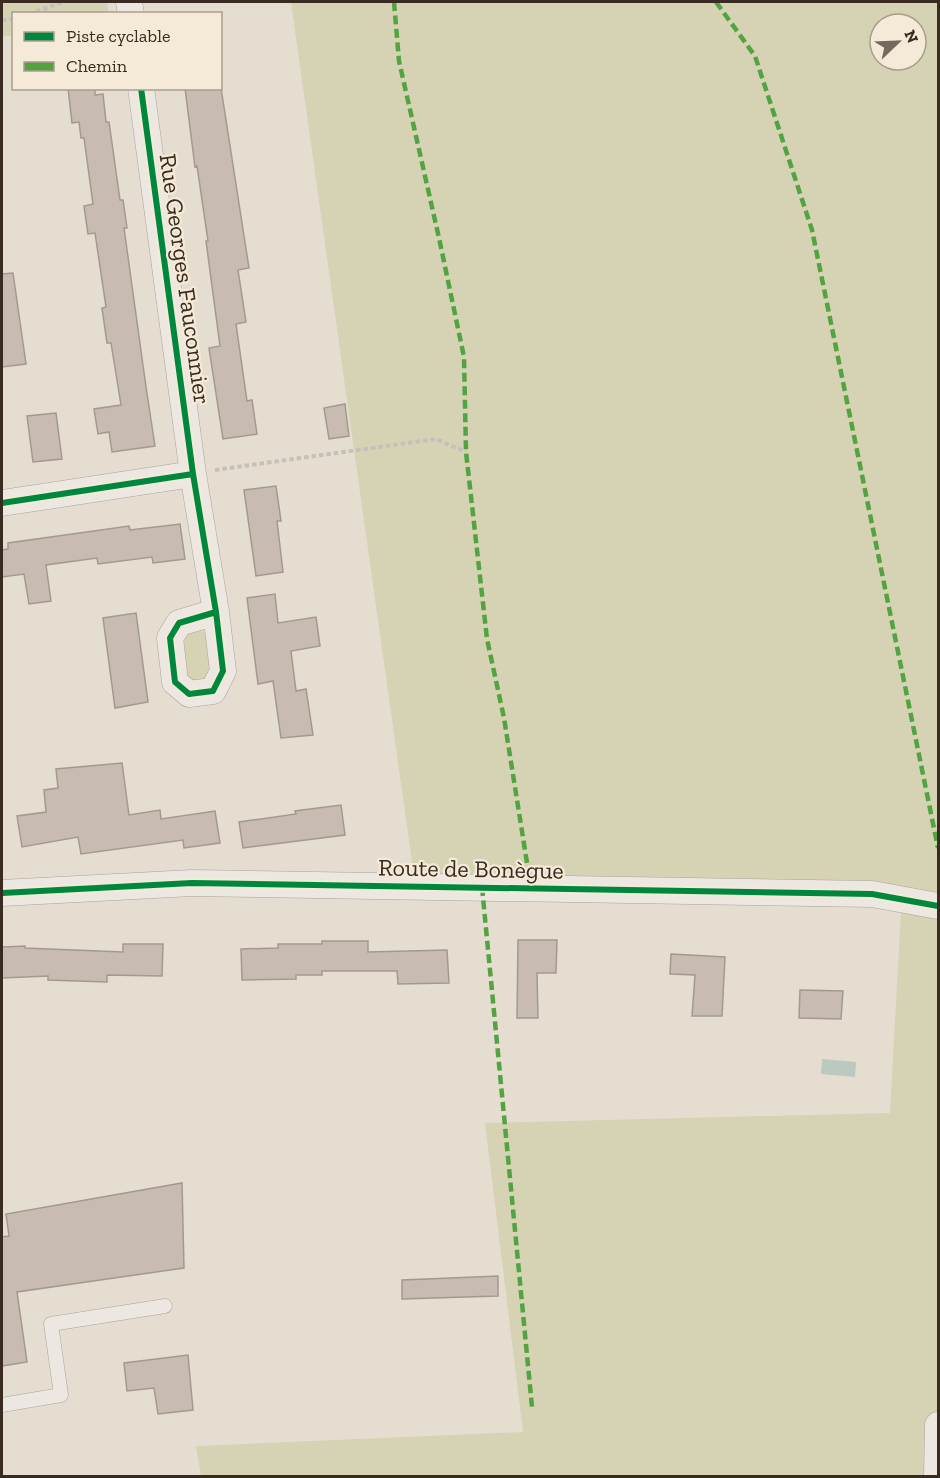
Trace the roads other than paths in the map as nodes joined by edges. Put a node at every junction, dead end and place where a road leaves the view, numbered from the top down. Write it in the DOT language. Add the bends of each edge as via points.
graph roads {
  1 [pos="141,90"];
  2 [pos="194,474"];
  3 [pos="2,503"];
  4 [pos="216,612"];
  5 [pos="2,893"];
  6 [pos="939,906"];
  7 [pos="165,1306"];
  8 [pos="2,1405"];
  9 [pos="939,1425"];
  10 [pos="937,1476"];
  1 -- 2 [label="street, Rue Georges Fauconnier"];
  2 -- 3 [label="street"];
  2 -- 4 [label="street, Rue Georges Fauconnier"];
  5 -- 6 [label="street, Route de Bonègue" via="192,883 872,894"];
  7 -- 8 [label="lane" via="51,1324 61,1395"];
  9 -- 10 [label="street"];
}
